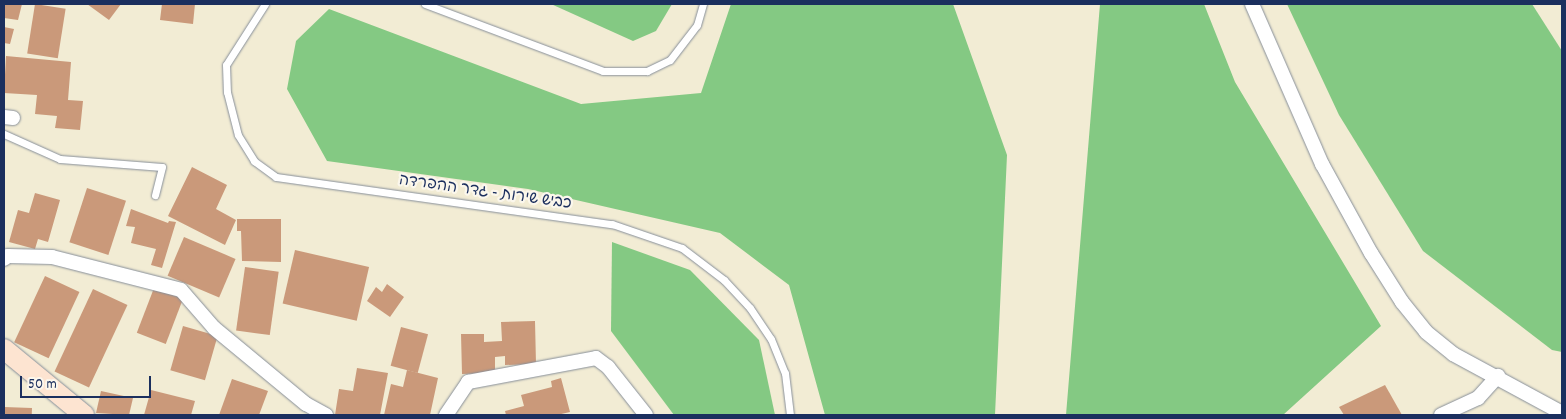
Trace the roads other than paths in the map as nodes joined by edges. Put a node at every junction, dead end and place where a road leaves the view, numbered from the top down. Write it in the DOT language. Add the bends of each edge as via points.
graph roads {
  1 [pos="265,4"];
  2 [pos="425,4"];
  3 [pos="703,4"];
  4 [pos="1252,4"];
  5 [pos="4,134"];
  6 [pos="155,195"];
  7 [pos="4,259"];
  8 [pos="4,349"];
  9 [pos="1498,376"];
  10 [pos="1562,413"];
  11 [pos="84,415"];
  12 [pos="326,415"];
  13 [pos="446,415"];
  14 [pos="646,415"];
  15 [pos="790,415"];
  16 [pos="1441,415"];
  1 -- 15 [label="lane, כביש שירות - גדר ההפרדה" via="226,65 227,92 238,135 254,161 276,177 612,224 682,248 724,280 750,308 771,339 786,373"];
  2 -- 3 [label="lane" via="602,71 647,71 670,60 697,25"];
  4 -- 9 [label="street" via="1322,164 1402,302 1426,332 1453,354"];
  5 -- 6 [label="lane" via="60,159 162,167"];
  7 -- 12 [label="street" via="8,256 52,257 181,290 214,328 306,404"];
  8 -- 11 [label="main road"];
  9 -- 10 [label="street"];
  9 -- 16 [label="street" via="1478,398"];
  13 -- 14 [label="street" via="468,382 596,358 608,367"];
}
